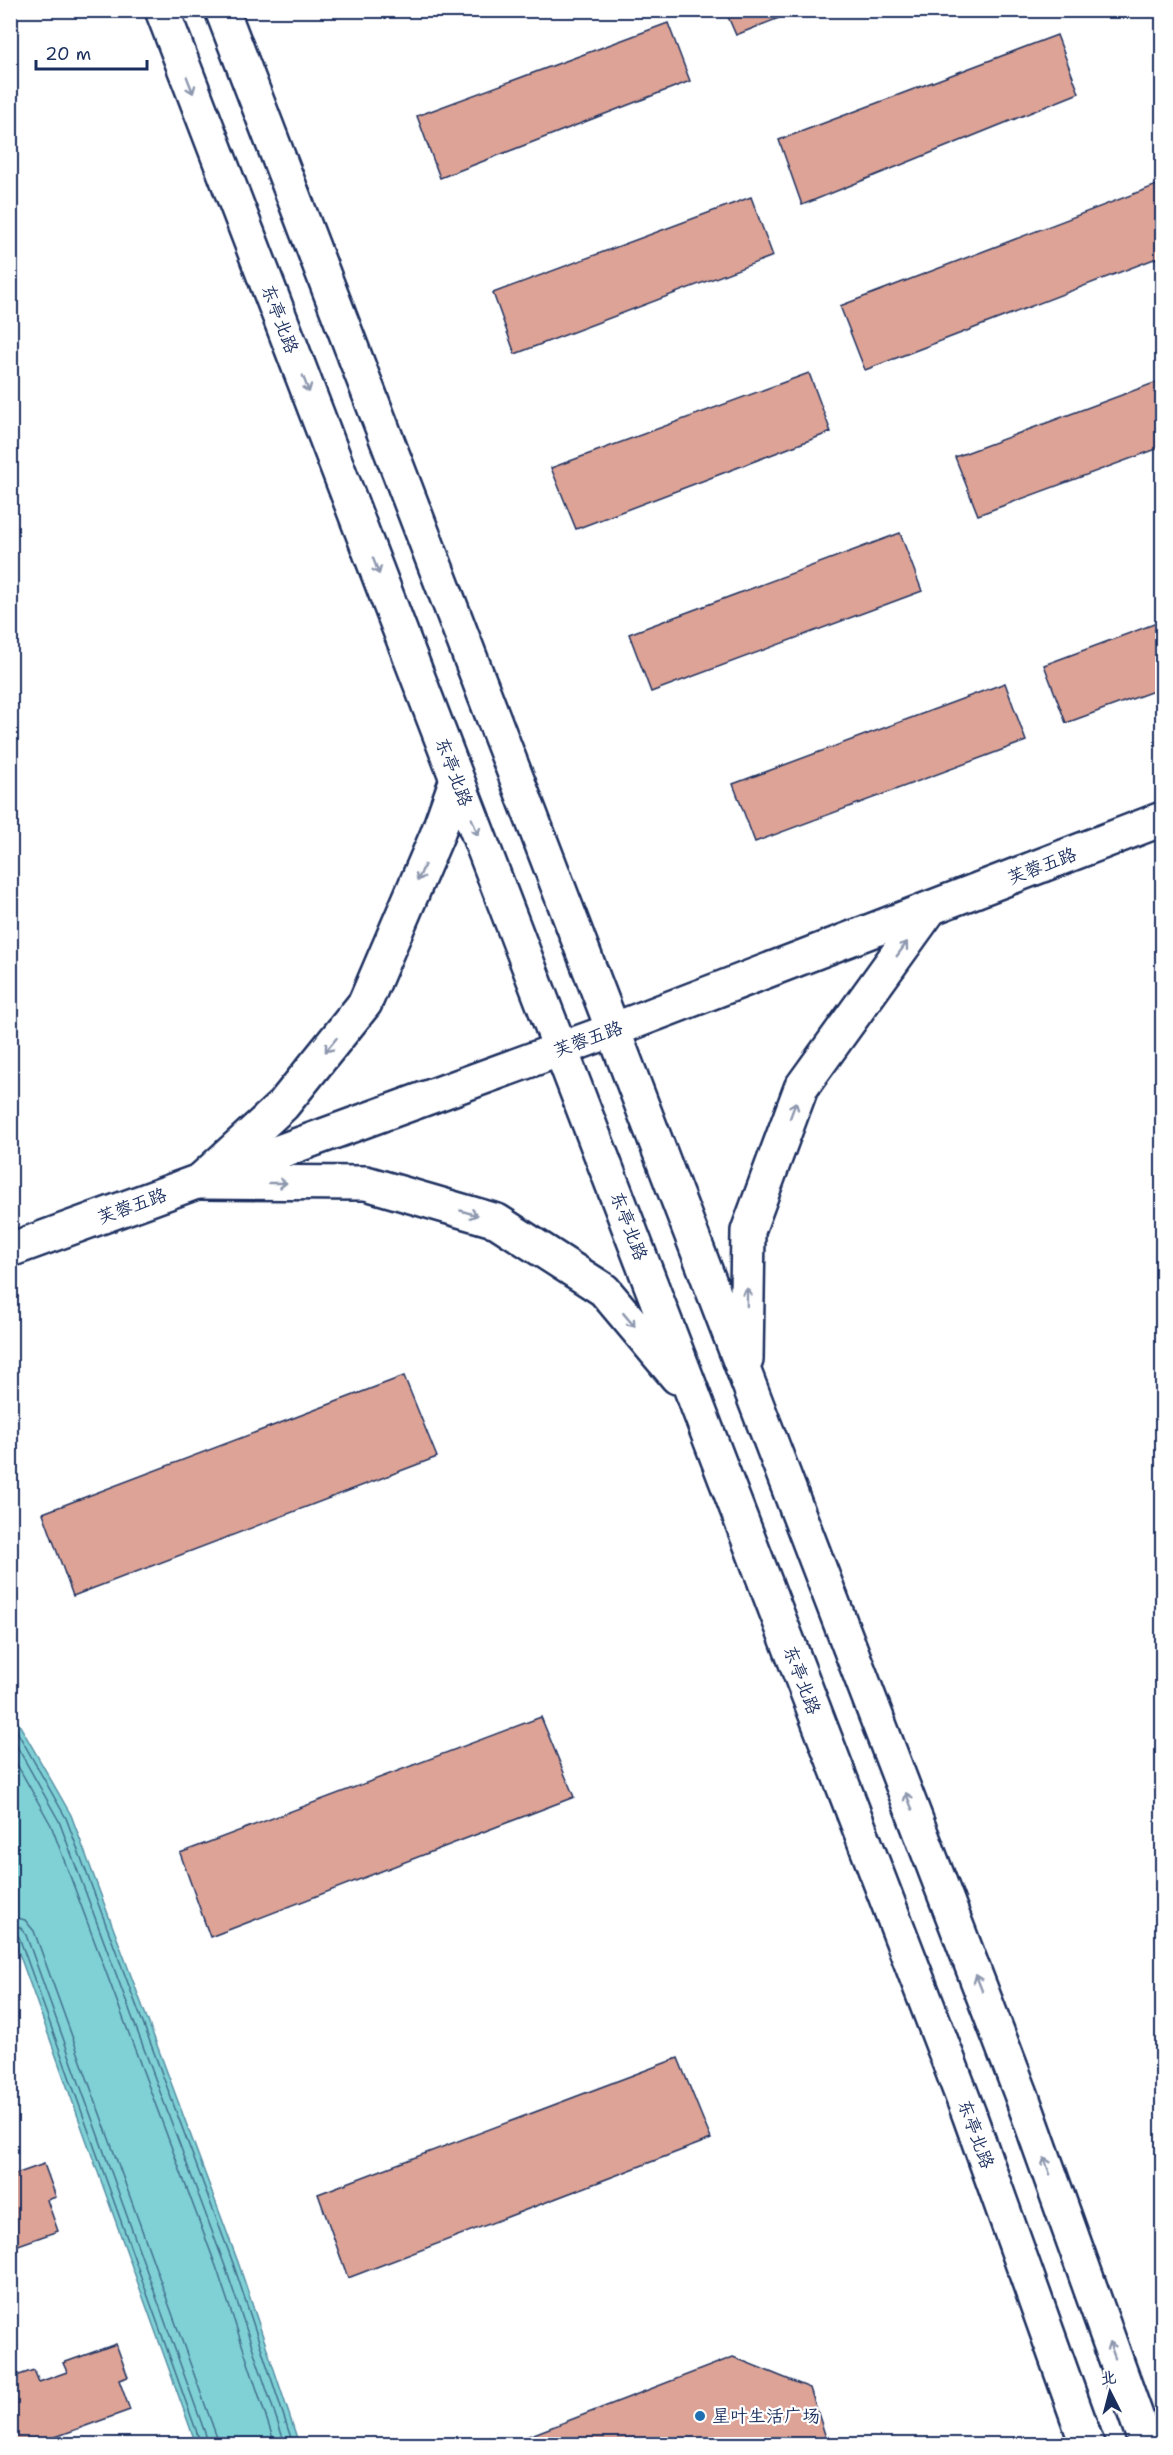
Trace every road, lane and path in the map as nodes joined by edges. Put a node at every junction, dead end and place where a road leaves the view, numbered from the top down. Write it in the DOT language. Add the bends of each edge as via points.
graph roads {
  1 [pos="162,10"];
  2 [pos="222,10"];
  3 [pos="457,779"];
  4 [pos="1162,819"];
  5 [pos="930,909"];
  6 [pos="613,1030"];
  7 [pos="561,1050"];
  8 [pos="199,1182"];
  9 [pos="10,1250"];
  10 [pos="746,1377"];
  11 [pos="694,1396"];
  12 [pos="1087,2445"];
  13 [pos="1146,2445"];
  1 -- 3 [label="main road, 东亭北路, one-way"];
  2 -- 6 [label="main road"];
  3 -- 7 [label="main road, 东亭北路, one-way"];
  3 -- 8 [label="main road, one-way" via="365,1003 283,1105"];
  4 -- 5 [label="main road, 芙蓉五路"];
  5 -- 6 [label="main road, 芙蓉五路"];
  10 -- 5 [label="main road, one-way" via="748,1231 801,1088"];
  6 -- 7 [label="main road, 芙蓉五路"];
  6 -- 10 [label="main road"];
  7 -- 8 [label="main road, 芙蓉五路"];
  7 -- 11 [label="main road, 东亭北路"];
  8 -- 9 [label="main road, 芙蓉五路"];
  8 -- 11 [label="main road, one-way" via="366,1183 496,1221 604,1290"];
  13 -- 10 [label="main road, one-way" via="1021,2094"];
  11 -- 12 [label="main road, 东亭北路" via="969,2114"];
}
